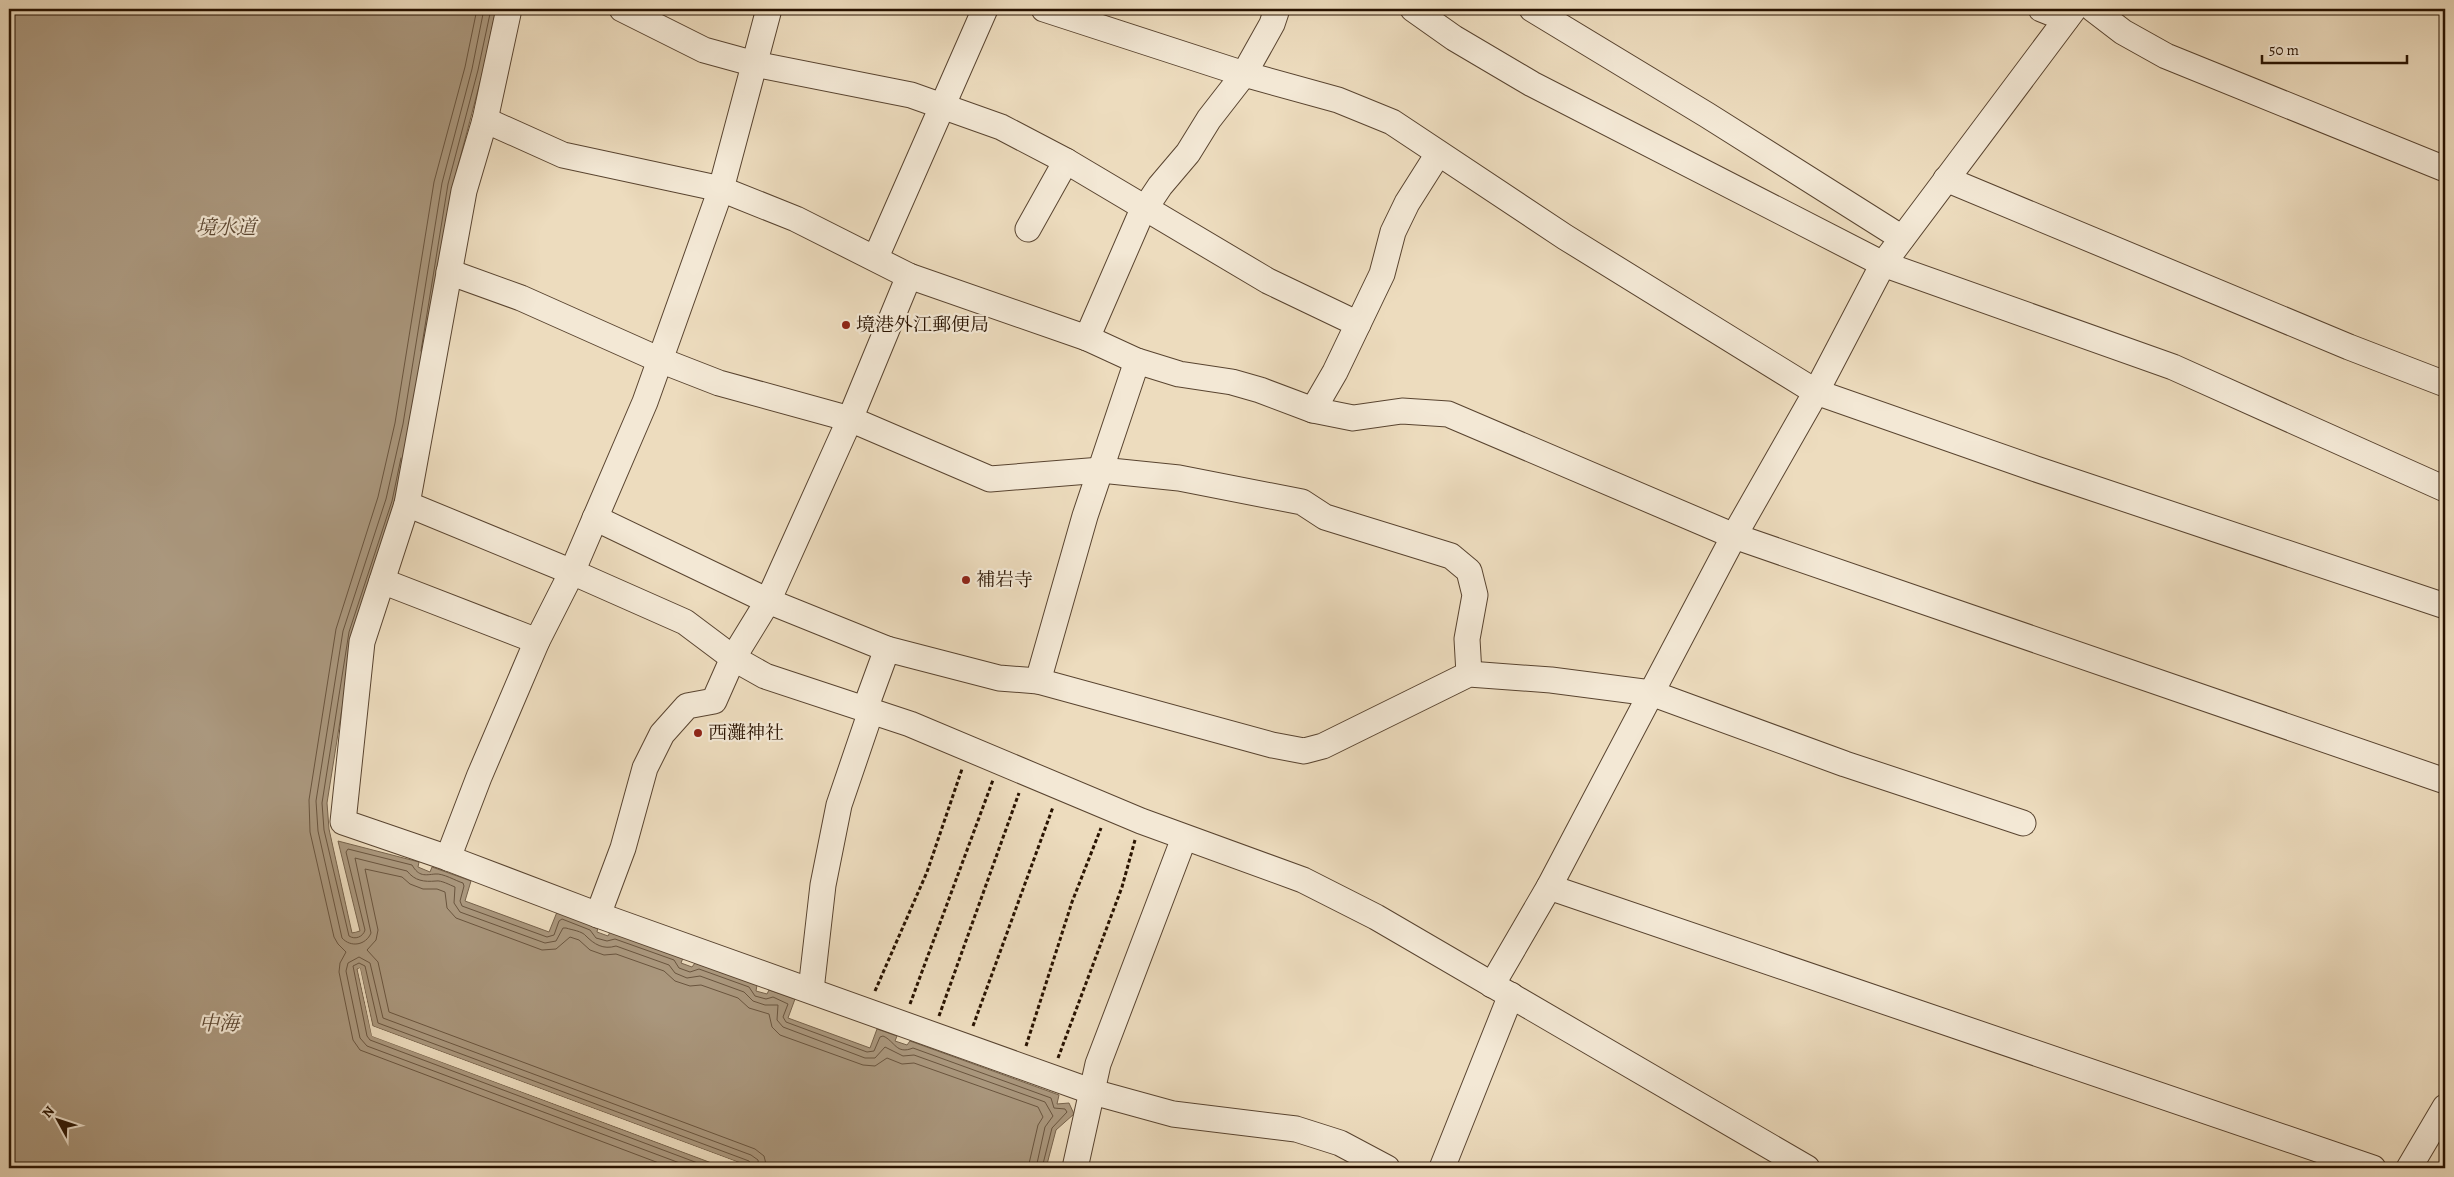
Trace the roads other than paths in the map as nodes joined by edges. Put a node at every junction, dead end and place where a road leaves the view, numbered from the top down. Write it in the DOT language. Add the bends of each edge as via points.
graph roads {
  1 [pos="509,9"];
  2 [pos="622,9"];
  3 [pos="769,9"];
  4 [pos="985,9"];
  5 [pos="1044,9"];
  6 [pos="1277,9"];
  7 [pos="1413,9"];
  8 [pos="1532,9"];
  9 [pos="2041,9"];
  10 [pos="2093,9"];
  11 [pos="2070,14"];
  12 [pos="755,64"];
  13 [pos="1244,74"];
  14 [pos="942,107"];
  15 [pos="485,120"];
  16 [pos="1438,154"];
  17 [pos="1066,161"];
  18 [pos="2445,169"];
  19 [pos="1946,179"];
  20 [pos="721,189"];
  21 [pos="1146,207"];
  22 [pos="1028,229"];
  23 [pos="1902,238"];
  24 [pos="876,257"];
  25 [pos="1883,264"];
  26 [pos="449,272"];
  27 [pos="909,276"];
  28 [pos="1358,324"];
  29 [pos="1087,338"];
  30 [pos="660,360"];
  31 [pos="1137,361"];
  32 [pos="2445,384"];
  33 [pos="1816,392"];
  34 [pos="1313,410"];
  35 [pos="850,419"];
  36 [pos="1101,470"];
  37 [pos="2445,489"];
  38 [pos="407,504"];
  39 [pos="595,518"];
  40 [pos="1734,536"];
  41 [pos="572,572"];
  42 [pos="382,581"];
  43 [pos="768,601"];
  44 [pos="2445,606"];
  45 [pos="537,641"];
  46 [pos="887,648"];
  47 [pos="733,658"];
  48 [pos="1469,674"];
  49 [pos="1038,681"];
  50 [pos="1651,693"];
  51 [pos="868,710"];
  52 [pos="2445,781"];
  53 [pos="2023,823"];
  54 [pos="1184,838"];
  55 [pos="448,858"];
  56 [pos="1549,887"];
  57 [pos="598,915"];
  58 [pos="811,990"];
  59 [pos="1501,990"];
  60 [pos="1093,1092"];
  61 [pos="2445,1107"];
  62 [pos="1075,1168"];
  63 [pos="1388,1168"];
  64 [pos="1442,1168"];
  65 [pos="1807,1168"];
  66 [pos="2373,1168"];
  67 [pos="2409,1168"];
  1 -- 15 [label="street"];
  2 -- 12 [label="street" via="704,50"];
  3 -- 12 [label="street"];
  4 -- 14 [label="street"];
  5 -- 13 [label="street"];
  6 -- 13 [label="street"];
  7 -- 25 [label="street" via="1454,38 1532,84"];
  8 -- 23 [label="street"];
  9 -- 11 [label="street"];
  10 -- 18 [label="street" via="2123,32 2166,56"];
  11 -- 19 [label="street"];
  12 -- 14 [label="street" via="911,95"];
  12 -- 20 [label="street"];
  13 -- 16 [label="street" via="1365,110 1392,122"];
  13 -- 21 [label="street"];
  14 -- 17 [label="street" via="1001,127"];
  14 -- 24 [label="street"];
  15 -- 20 [label="street" via="562,156"];
  15 -- 26 [label="street" via="464,191"];
  16 -- 28 [label="street" via="1397,225 1382,274"];
  16 -- 33 [label="street" via="1565,237"];
  17 -- 21 [label="street"];
  17 -- 22 [label="street"];
  19 -- 23 [label="street"];
  19 -- 32 [label="street"];
  20 -- 24 [label="street" via="796,219"];
  20 -- 30 [label="street"];
  21 -- 28 [label="street" via="1268,281"];
  21 -- 29 [label="street"];
  23 -- 25 [label="street"];
  24 -- 27 [label="street"];
  25 -- 33 [label="street"];
  25 -- 37 [label="street" via="2173,367"];
  26 -- 30 [label="street" via="520,298"];
  26 -- 38 [label="street"];
  27 -- 29 [label="street"];
  27 -- 35 [label="street"];
  28 -- 34 [label="street" via="1336,372"];
  29 -- 31 [label="street"];
  30 -- 35 [label="street" via="719,383"];
  30 -- 39 [label="street"];
  31 -- 34 [label="street" via="1179,374 1232,382"];
  31 -- 36 [label="street"];
  33 -- 40 [label="street"];
  33 -- 44 [label="street"];
  34 -- 40 [label="street" via="1353,418 1402,411 1448,414"];
  35 -- 36 [label="street" via="990,479"];
  35 -- 43 [label="street"];
  36 -- 48 [label="street" via="1179,478 1302,502 1325,517 1451,556 1468,570 1475,595 1467,639"];
  36 -- 49 [label="street"];
  38 -- 41 [label="street"];
  38 -- 42 [label="street"];
  39 -- 41 [label="street"];
  39 -- 43 [label="street"];
  40 -- 50 [label="street"];
  40 -- 52 [label="street"];
  41 -- 45 [label="street"];
  41 -- 47 [label="street" via="685,622"];
  42 -- 45 [label="street"];
  42 -- 55 [label="street" via="362,642 343,822"];
  43 -- 46 [label="street"];
  43 -- 47 [label="street"];
  45 -- 55 [label="street"];
  46 -- 49 [label="street" via="999,678"];
  46 -- 51 [label="street"];
  47 -- 51 [label="street" via="765,676"];
  47 -- 57 [label="street" via="714,701 687,706 662,734 645,768 623,848"];
  48 -- 49 [label="street" via="1323,746 1304,750 1272,746"];
  48 -- 50 [label="street" via="1551,680"];
  50 -- 53 [label="street" via="1845,764"];
  50 -- 56 [label="street"];
  51 -- 54 [label="street" via="910,724"];
  51 -- 58 [label="street" via="840,806 823,885"];
  54 -- 59 [label="street" via="1303,880 1376,916"];
  54 -- 60 [label="street" via="1098,1064"];
  55 -- 57 [label="street"];
  56 -- 59 [label="street"];
  56 -- 66 [label="street"];
  57 -- 58 [label="street"];
  58 -- 60 [label="street"];
  59 -- 64 [label="street"];
  59 -- 65 [label="street"];
  60 -- 62 [label="street"];
  60 -- 63 [label="street" via="1173,1114 1296,1129 1340,1143"];
  61 -- 67 [label="street"];
}
